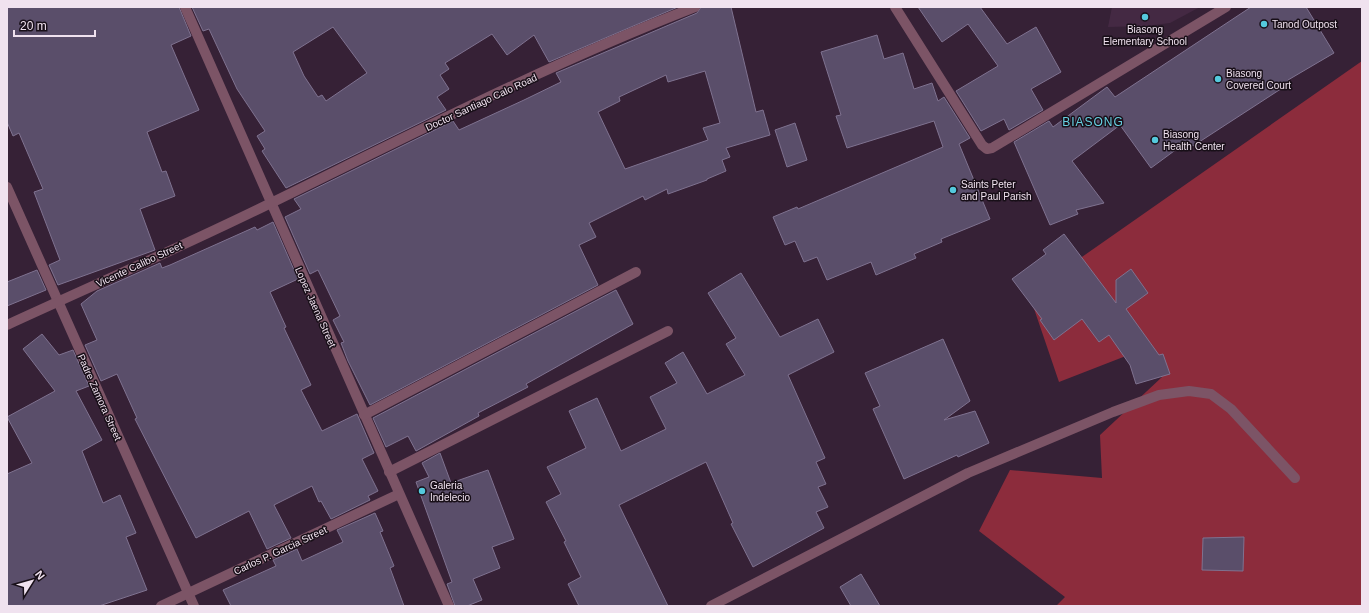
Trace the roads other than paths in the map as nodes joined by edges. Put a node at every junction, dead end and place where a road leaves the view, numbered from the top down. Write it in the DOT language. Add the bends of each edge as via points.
graph roads {
  1 [pos="185,7"];
  2 [pos="695,7"];
  3 [pos="895,7"];
  4 [pos="1226,7"];
  5 [pos="7,187"];
  6 [pos="270,204"];
  7 [pos="636,272"];
  8 [pos="58,302"];
  9 [pos="7,325"];
  10 [pos="668,331"];
  11 [pos="364,415"];
  12 [pos="389,472"];
  13 [pos="1295,478"];
  14 [pos="399,494"];
  15 [pos="188,593"];
  16 [pos="162,606"];
  17 [pos="194,606"];
  18 [pos="448,606"];
  19 [pos="711,606"];
  1 -- 6 [label="street, Lopez Jaena Street"];
  2 -- 6 [label="street, Doctor Santiago Calo Road" via="650,24 458,112"];
  3 -- 4 [label="street" via="982,145 987,149"];
  5 -- 8 [label="street, Padre Zamora Street"];
  6 -- 8 [label="street, Vicente Calibo Street"];
  6 -- 11 [label="street, Lopez Jaena Street"];
  7 -- 11 [label="street"];
  8 -- 9 [label="street, Vicente Calibo Street"];
  8 -- 15 [label="street, Padre Zamora Street"];
  10 -- 12 [label="street"];
  11 -- 12 [label="street, Lopez Jaena Street"];
  12 -- 14 [label="street, Lopez Jaena Street"];
  13 -- 19 [label="street" via="1231,409 1211,394 1189,391 1159,395 1112,412 968,473"];
  14 -- 15 [label="street, Carlos P. Garcia Street"];
  14 -- 18 [label="street, Lopez Jaena Street"];
  15 -- 16 [label="street, Carlos P. Garcia Street"];
  15 -- 17 [label="street, Padre Zamora Street"];
}
